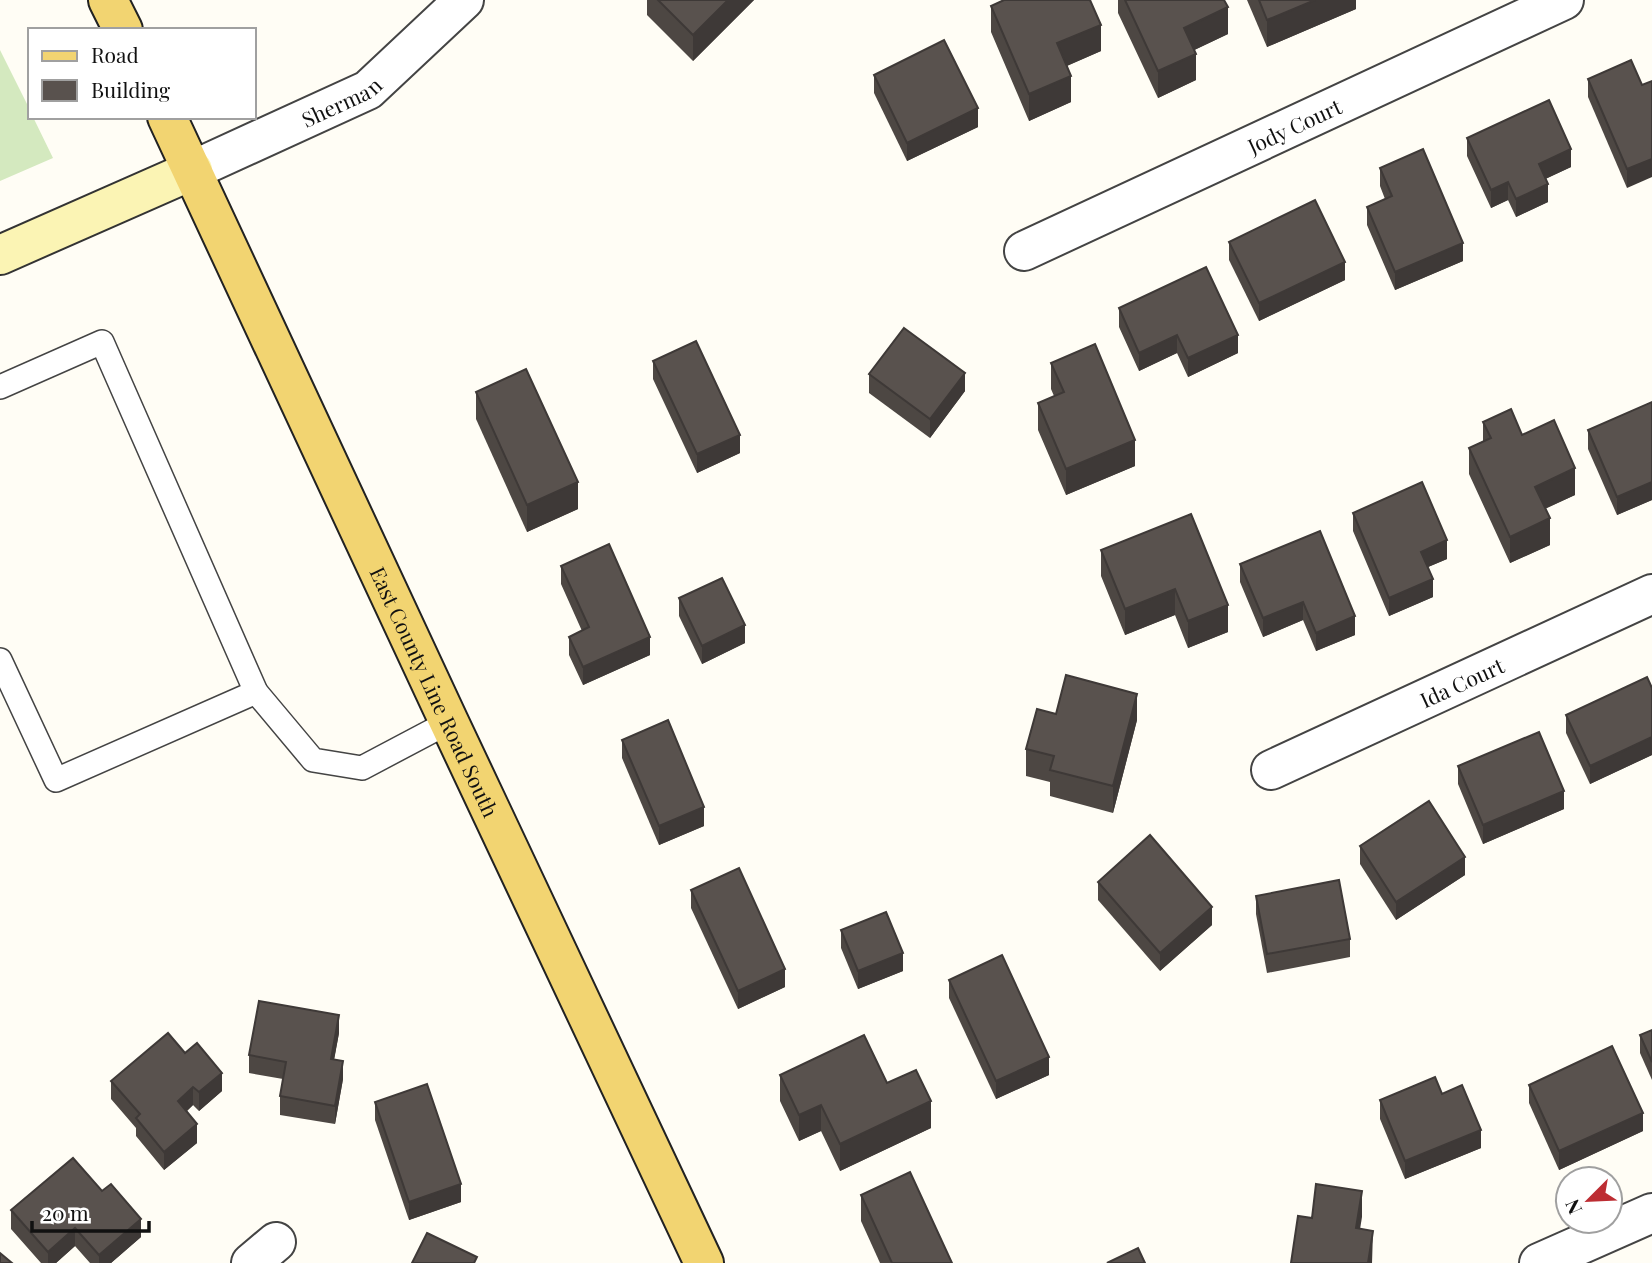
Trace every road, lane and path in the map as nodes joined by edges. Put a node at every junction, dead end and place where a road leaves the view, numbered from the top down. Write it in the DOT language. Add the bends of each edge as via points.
graph roads {
  1 [pos="108,0"];
  2 [pos="464,0"];
  3 [pos="1564,0"];
  4 [pos="122,28"];
  5 [pos="168,119"];
  6 [pos="193,170"];
  7 [pos="1024,251"];
  8 [pos="0,255"];
  9 [pos="0,387"];
  10 [pos="1652,594"];
  11 [pos="0,660"];
  12 [pos="256,692"];
  13 [pos="449,722"];
  14 [pos="1271,770"];
  15 [pos="1652,1213"];
  16 [pos="704,1263"];
  17 [pos="1539,1263"];
  1 -- 4 [label="main road"];
  2 -- 6 [label="street, Sherman" via="368,90"];
  3 -- 7 [label="street, Jody Court"];
  5 -- 6 [label="main road, East County Line Road South"];
  6 -- 8 [label="street"];
  6 -- 13 [label="main road, East County Line Road South"];
  9 -- 12 [label="lane" via="102,342"];
  10 -- 14 [label="street, Ida Court"];
  11 -- 12 [label="lane" via="56,780"];
  12 -- 13 [label="lane" via="313,760 362,768"];
  13 -- 16 [label="main road, East County Line Road South"];
  15 -- 17 [label="street"];
}
